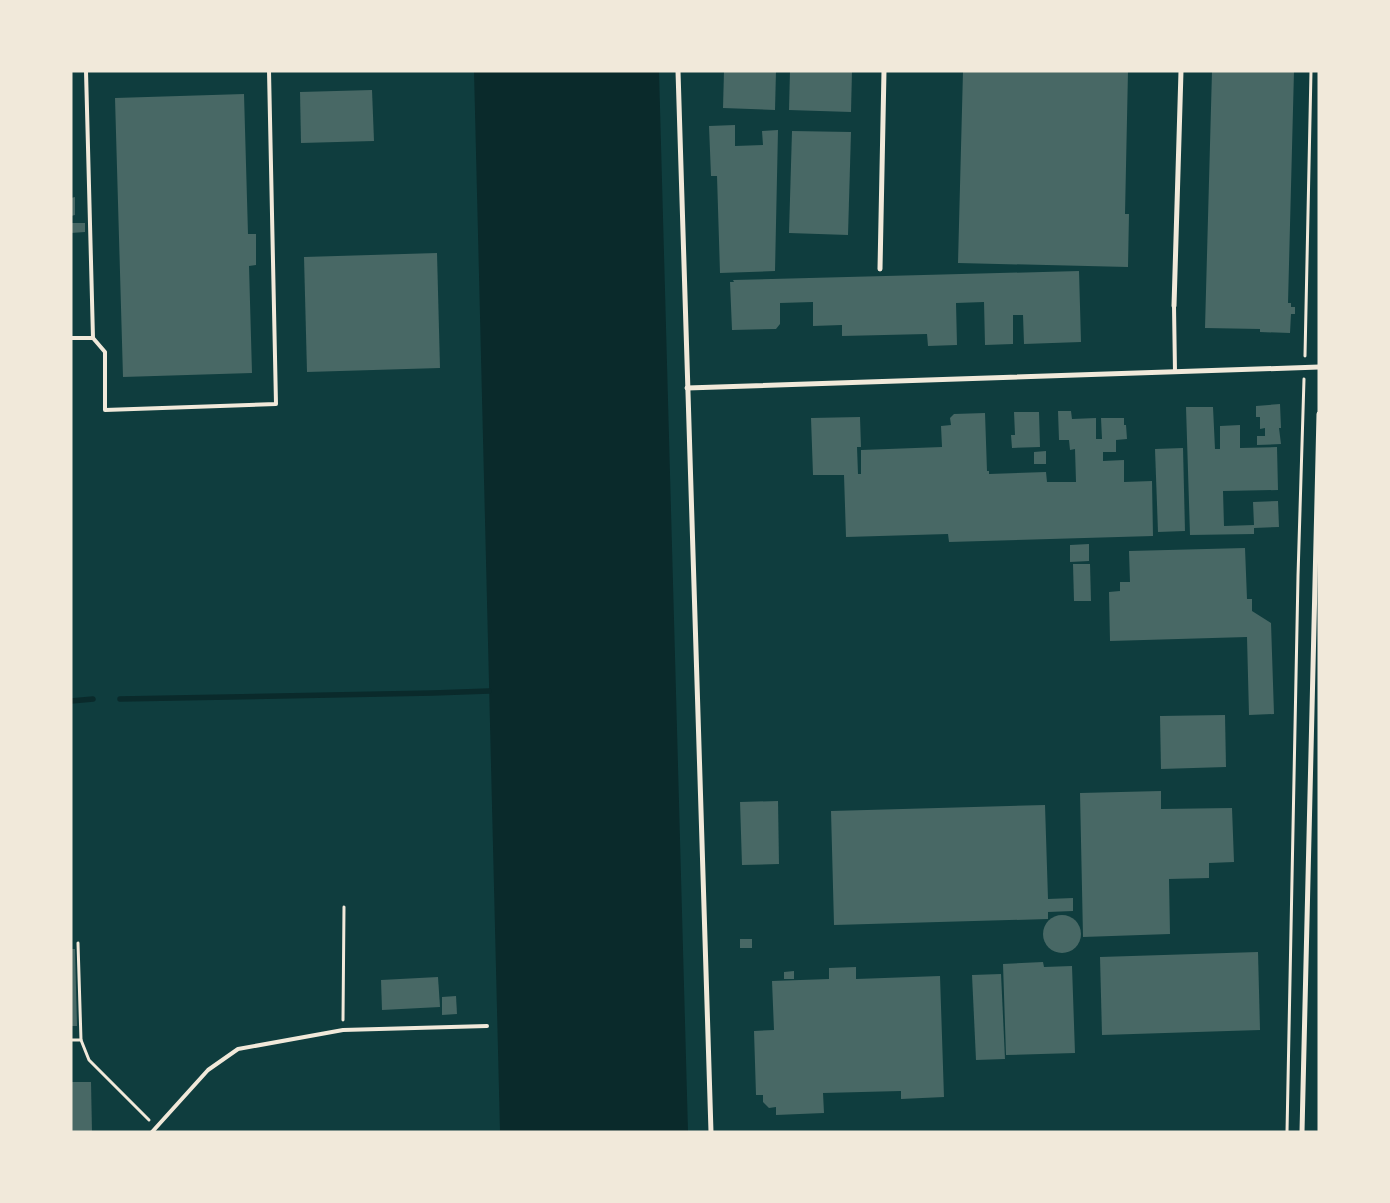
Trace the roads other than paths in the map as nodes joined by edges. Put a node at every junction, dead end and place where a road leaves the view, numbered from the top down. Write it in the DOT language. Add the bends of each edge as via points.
graph roads {
  1 [pos="86,71"];
  2 [pos="269,71"];
  3 [pos="678,71"];
  4 [pos="884,71"];
  5 [pos="1181,71"];
  6 [pos="880,269"];
  7 [pos="1174,306"];
  8 [pos="71,338"];
  9 [pos="93,338"];
  10 [pos="1319,368"];
  11 [pos="1175,372"];
  12 [pos="687,388"];
  13 [pos="1319,414"];
  14 [pos="487,1026"];
  15 [pos="152,1132"];
  16 [pos="711,1132"];
  17 [pos="1302,1132"];
  1 -- 9 [label="lane"];
  2 -- 9 [label="lane" via="276,404 105,410 105,352"];
  3 -- 12 [label="street"];
  4 -- 6 [label="street"];
  5 -- 7 [label="street"];
  7 -- 11 [label="lane"];
  8 -- 9 [label="lane"];
  10 -- 11 [label="street"];
  11 -- 12 [label="street"];
  12 -- 16 [label="street"];
  13 -- 17 [label="street"];
  14 -- 15 [label="lane" via="343,1030 238,1049 208,1070"];
}
